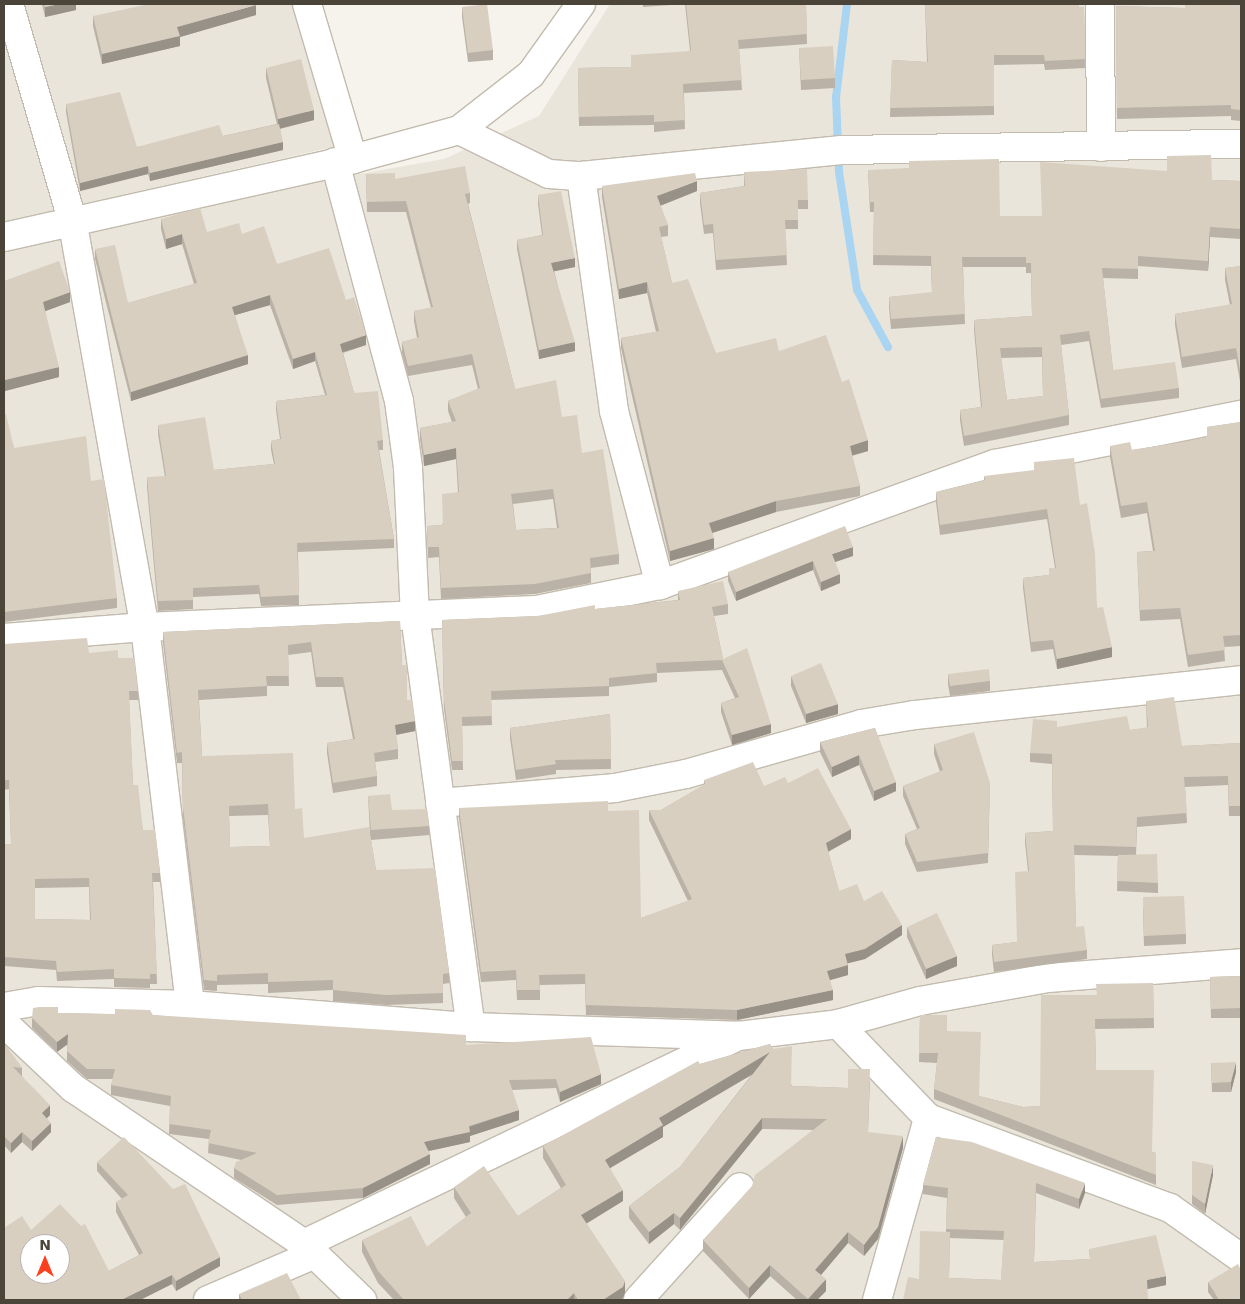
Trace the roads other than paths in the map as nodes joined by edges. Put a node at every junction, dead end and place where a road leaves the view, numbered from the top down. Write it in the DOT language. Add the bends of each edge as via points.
graph roads {
  1 [pos="9,4"];
  2 [pos="306,4"];
  3 [pos="581,4"];
  4 [pos="1100,4"];
  5 [pos="459,130"];
  6 [pos="1241,144"];
  7 [pos="1101,147"];
  8 [pos="344,161"];
  9 [pos="581,176"];
  10 [pos="72,219"];
  11 [pos="4,237"];
  12 [pos="1241,415"];
  13 [pos="660,585"];
  14 [pos="415,615"];
  15 [pos="145,627"];
  16 [pos="4,638"];
  17 [pos="1241,680"];
  18 [pos="440,803"];
  19 [pos="1241,963"];
  20 [pos="190,1006"];
  21 [pos="4,1007"];
  22 [pos="4,1023"];
  23 [pos="838,1024"];
  24 [pos="471,1027"];
  25 [pos="738,1036"];
  26 [pos="928,1118"];
  27 [pos="740,1187"];
  28 [pos="310,1249"];
  29 [pos="1241,1258"];
  30 [pos="208,1300"];
  31 [pos="362,1300"];
  32 [pos="638,1300"];
  33 [pos="877,1300"];
  1 -- 10 [label="street"];
  2 -- 8 [label="street"];
  3 -- 5 [label="street" via="531,74"];
  4 -- 7 [label="street"];
  5 -- 8 [label="street"];
  5 -- 9 [label="street" via="549,174"];
  6 -- 7 [label="street"];
  7 -- 9 [label="street" via="852,150"];
  8 -- 10 [label="street"];
  8 -- 14 [label="street" via="399,400 408,468"];
  9 -- 13 [label="street" via="614,411"];
  10 -- 11 [label="street"];
  10 -- 15 [label="street"];
  12 -- 13 [label="street" via="995,464"];
  13 -- 14 [label="street" via="537,610"];
  14 -- 15 [label="street"];
  14 -- 18 [label="street"];
  15 -- 16 [label="street"];
  15 -- 20 [label="street"];
  17 -- 18 [label="street" via="915,715 861,724 686,774 615,788"];
  18 -- 24 [label="street"];
  19 -- 23 [label="street" via="1048,978 920,1001"];
  20 -- 21 [label="street" via="38,1001"];
  20 -- 24 [label="street"];
  22 -- 28 [label="street" via="29,1051 73,1088"];
  23 -- 25 [label="street"];
  23 -- 26 [label="street"];
  24 -- 25 [label="street"];
  25 -- 28 [label="street"];
  26 -- 29 [label="street" via="1170,1208"];
  26 -- 33 [label="street"];
  27 -- 32 [label="street"];
  28 -- 30 [label="street"];
  28 -- 31 [label="street"];
}
